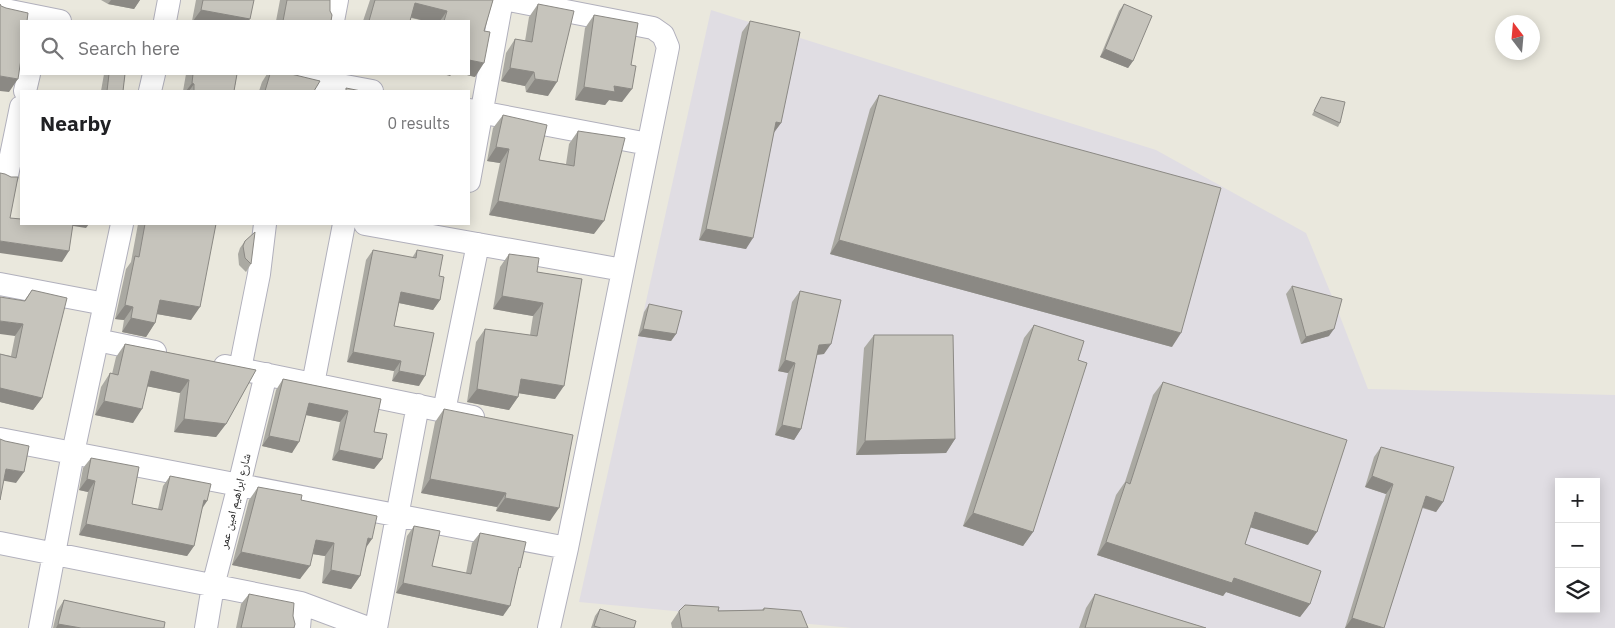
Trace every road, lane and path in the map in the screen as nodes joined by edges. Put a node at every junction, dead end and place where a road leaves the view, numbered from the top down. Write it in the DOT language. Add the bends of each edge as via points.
graph roads {
  1 [pos="170,0"];
  2 [pos="337,0"];
  3 [pos="502,0"];
  4 [pos="508,0"];
  5 [pos="0,8"];
  6 [pos="47,20"];
  7 [pos="165,20"];
  8 [pos="333,20"];
  9 [pos="28,75"];
  10 [pos="154,75"];
  11 [pos="286,75"];
  12 [pos="323,82"];
  13 [pos="25,90"];
  14 [pos="150,90"];
  15 [pos="367,90"];
  16 [pos="475,111"];
  17 [pos="13,119"];
  18 [pos="648,144"];
  19 [pos="470,169"];
  20 [pos="9,176"];
  21 [pos="122,225"];
  22 [pos="265,225"];
  23 [pos="344,225"];
  24 [pos="373,225"];
  25 [pos="466,236"];
  26 [pos="623,270"];
  27 [pos="0,284"];
  28 [pos="104,304"];
  29 [pos="97,340"];
  30 [pos="173,356"];
  31 [pos="202,361"];
  32 [pos="240,369"];
  33 [pos="266,374"];
  34 [pos="313,384"];
  35 [pos="418,405"];
  36 [pos="444,411"];
  37 [pos="492,421"];
  38 [pos="0,439"];
  39 [pos="73,453"];
  40 [pos="239,484"];
  41 [pos="398,515"];
  42 [pos="0,543"];
  43 [pos="567,548"];
  44 [pos="54,554"];
  45 [pos="213,586"];
  46 [pos="301,603"];
  47 [pos="40,628"];
  48 [pos="206,628"];
  49 [pos="298,628"];
  50 [pos="368,628"];
  51 [pos="376,628"];
  52 [pos="549,628"];
  1 -- 7 [label="street"];
  2 -- 8 [label="street"];
  3 -- 16 [label="street"];
  4 -- 18 [label="street" via="652,28 663,35 668,47"];
  5 -- 6 [label="street"];
  9 -- 13 [label="street"];
  10 -- 14 [label="street"];
  11 -- 12 [label="street"];
  12 -- 15 [label="street"];
  16 -- 18 [label="street"];
  16 -- 19 [label="street"];
  17 -- 20 [label="street"];
  18 -- 26 [label="street"];
  21 -- 28 [label="street"];
  22 -- 32 [label="street" via="259,274"];
  23 -- 34 [label="street"];
  24 -- 25 [label="street"];
  25 -- 26 [label="street"];
  25 -- 36 [label="street"];
  26 -- 43 [label="street" via="579,438"];
  27 -- 28 [label="street"];
  28 -- 29 [label="street"];
  29 -- 30 [label="street"];
  29 -- 39 [label="street"];
  31 -- 32 [label="street"];
  32 -- 33 [label="street"];
  33 -- 34 [label="street"];
  33 -- 40 [label="street, شارع ابراهيم امين عمر"];
  34 -- 35 [label="street"];
  35 -- 36 [label="street"];
  35 -- 41 [label="street"];
  36 -- 37 [label="street"];
  38 -- 39 [label="street"];
  39 -- 40 [label="street"];
  39 -- 44 [label="street"];
  40 -- 41 [label="street"];
  40 -- 45 [label="street, شارع ابراهيم امين عمر"];
  41 -- 43 [label="street"];
  41 -- 51 [label="street"];
  42 -- 44 [label="street"];
  43 -- 52 [label="street"];
  44 -- 45 [label="street"];
  44 -- 47 [label="street"];
  45 -- 46 [label="street"];
  45 -- 48 [label="street, شارع ابراهيم امين عمر"];
  46 -- 49 [label="street"];
  46 -- 50 [label="street"];
}
